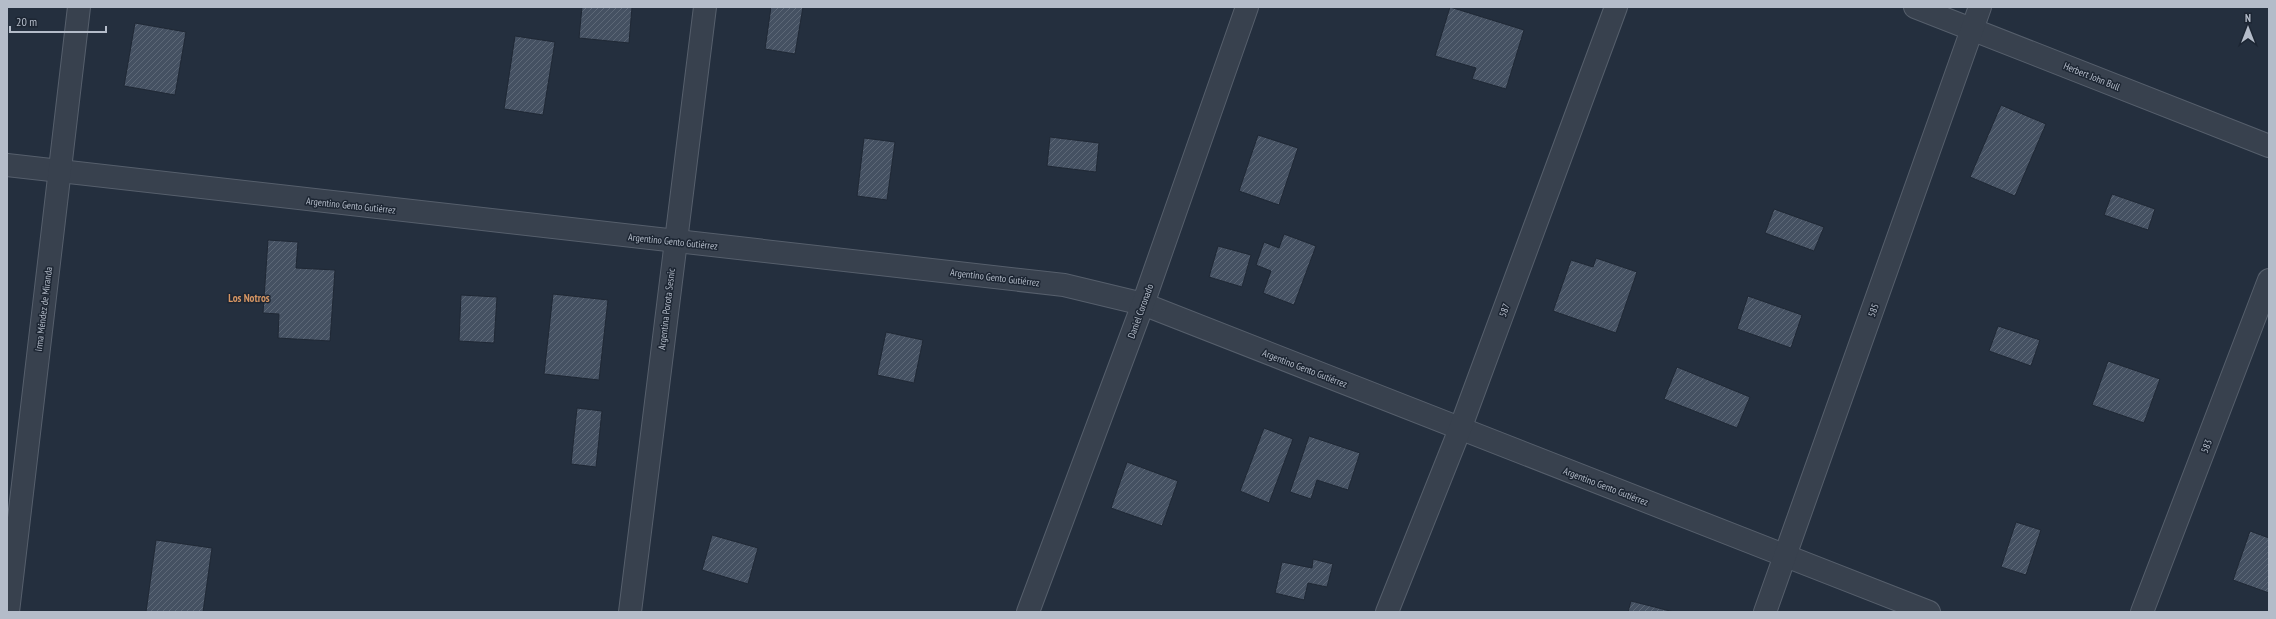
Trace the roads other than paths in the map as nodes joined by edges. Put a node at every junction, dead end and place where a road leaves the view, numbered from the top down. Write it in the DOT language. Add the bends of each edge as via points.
graph roads {
  1 [pos="79,7"];
  2 [pos="705,7"];
  3 [pos="1247,7"];
  4 [pos="1616,7"];
  5 [pos="1915,7"];
  6 [pos="1980,7"];
  7 [pos="1972,28"];
  8 [pos="2269,146"];
  9 [pos="7,165"];
  10 [pos="59,172"];
  11 [pos="674,241"];
  12 [pos="2269,280"];
  13 [pos="1143,304"];
  14 [pos="1460,429"];
  15 [pos="1787,555"];
  16 [pos="8,612"];
  17 [pos="630,612"];
  18 [pos="1028,612"];
  19 [pos="1387,612"];
  20 [pos="1765,612"];
  21 [pos="1929,612"];
  22 [pos="2142,612"];
  1 -- 10 [label="street, Irma Méndez de Miranda"];
  2 -- 11 [label="street, Argentina Porota Sesnic"];
  3 -- 13 [label="street, Daniel Coronado"];
  4 -- 14 [label="street, 587"];
  5 -- 7 [label="street, Herbert John Bull"];
  6 -- 7 [label="street, 585"];
  7 -- 8 [label="street, Herbert John Bull"];
  7 -- 15 [label="street, 585"];
  9 -- 10 [label="street, Argentino Gento Gutiérrez"];
  10 -- 11 [label="street, Argentino Gento Gutiérrez"];
  10 -- 16 [label="street, Irma Méndez de Miranda"];
  11 -- 13 [label="street, Argentino Gento Gutiérrez" via="1064,285"];
  11 -- 17 [label="street, Argentina Porota Sesnic"];
  12 -- 22 [label="street, 583"];
  13 -- 14 [label="street, Argentino Gento Gutiérrez"];
  13 -- 18 [label="street, Daniel Coronado"];
  14 -- 15 [label="street, Argentino Gento Gutiérrez"];
  14 -- 19 [label="street, 587"];
  15 -- 20 [label="street, 585"];
  15 -- 21 [label="street, Argentino Gento Gutiérrez"];
}
